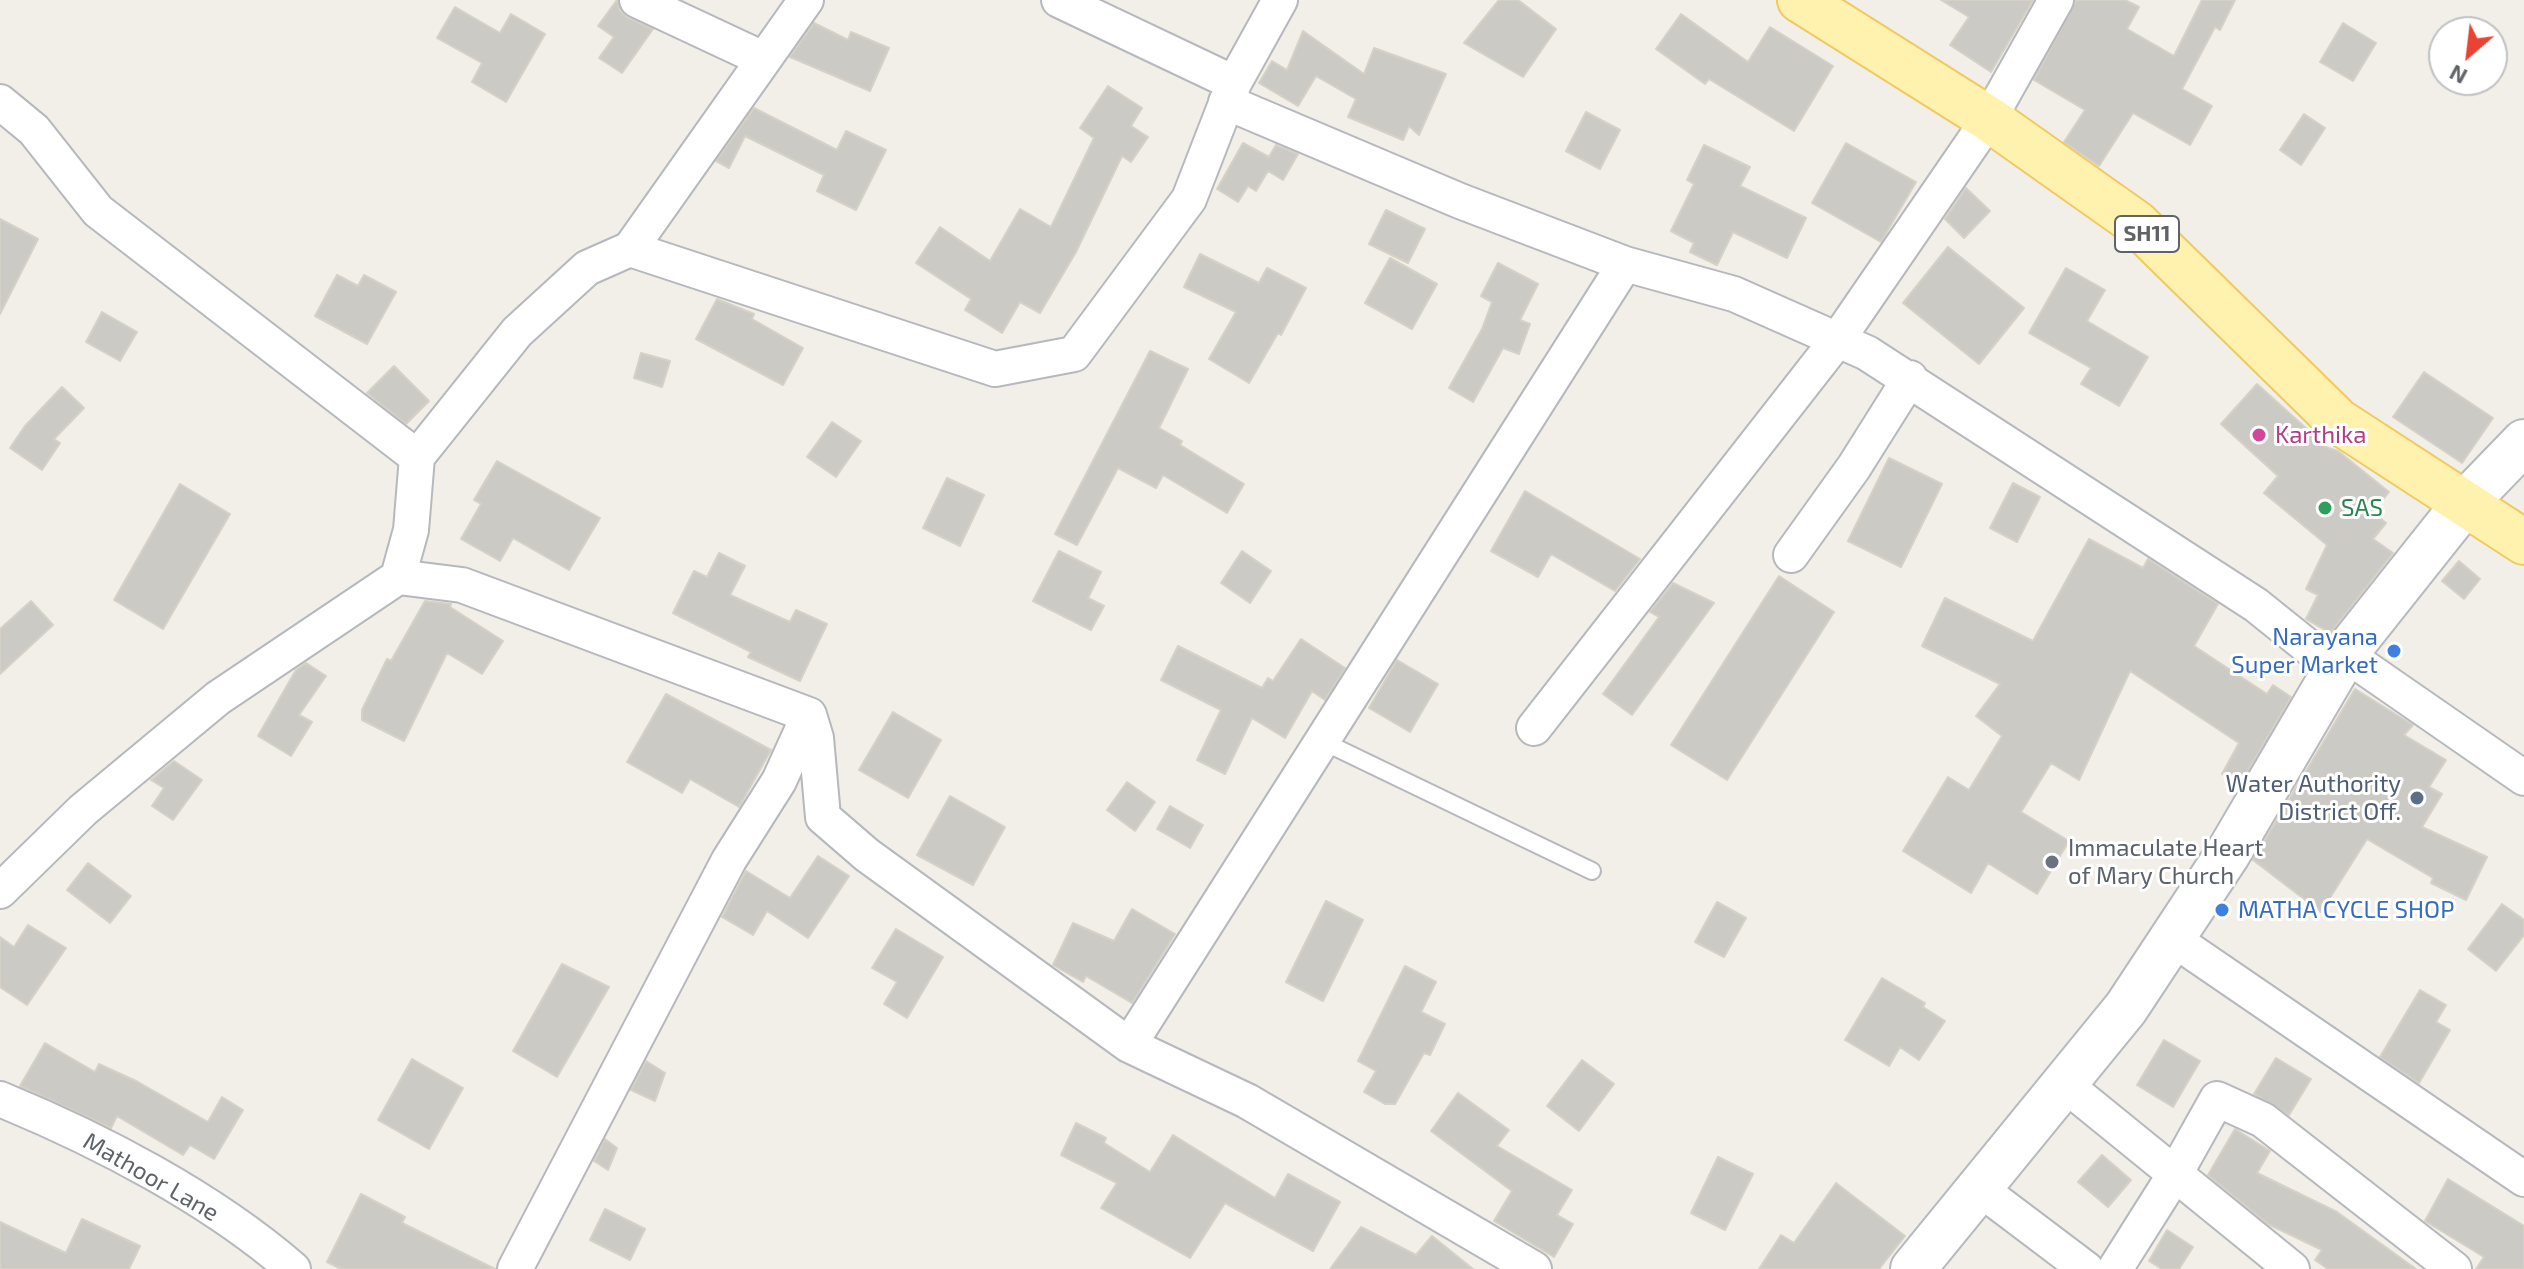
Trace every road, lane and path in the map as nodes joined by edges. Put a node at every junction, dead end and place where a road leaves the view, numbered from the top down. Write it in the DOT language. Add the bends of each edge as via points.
graph roads {
  1 [pos="637,0"];
  2 [pos="806,0"];
  3 [pos="1059,0"];
  4 [pos="1280,0"];
  5 [pos="1800,0"];
  6 [pos="2056,0"];
  7 [pos="763,59"];
  8 [pos="1230,93"];
  9 [pos="0,102"];
  10 [pos="1989,119"];
  11 [pos="630,249"];
  12 [pos="1625,264"];
  13 [pos="1838,339"];
  14 [pos="1910,378"];
  15 [pos="2524,442"];
  16 [pos="417,457"];
  17 [pos="2465,503"];
  18 [pos="2524,542"];
  19 [pos="1791,555"];
  20 [pos="398,577"];
  21 [pos="2341,662"];
  22 [pos="809,715"];
  23 [pos="1534,728"];
  24 [pos="1322,741"];
  25 [pos="2524,778"];
  26 [pos="1592,871"];
  27 [pos="0,891"];
  28 [pos="2173,939"];
  29 [pos="1129,1045"];
  30 [pos="2063,1083"];
  31 [pos="0,1099"];
  32 [pos="2175,1174"];
  33 [pos="2524,1179"];
  34 [pos="1980,1189"];
  35 [pos="293,1269"];
  36 [pos="515,1269"];
  37 [pos="1534,1269"];
  38 [pos="1913,1269"];
  39 [pos="2086,1269"];
  40 [pos="2115,1269"];
  41 [pos="2292,1269"];
  42 [pos="2454,1269"];
  1 -- 7 [label="street"];
  2 -- 7 [label="street"];
  3 -- 8 [label="street"];
  4 -- 8 [label="street"];
  5 -- 10 [label="main road, SH11"];
  6 -- 10 [label="street"];
  7 -- 11 [label="street"];
  8 -- 11 [label="street" via="1189,199 1074,354 995,369"];
  8 -- 12 [label="street" via="1460,201"];
  9 -- 16 [label="street" via="34,130 98,211"];
  10 -- 13 [label="street"];
  10 -- 17 [label="main road, SH11" via="2136,223 2338,421"];
  11 -- 16 [label="street" via="587,268 517,332"];
  12 -- 13 [label="street" via="1734,294"];
  12 -- 24 [label="street"];
  13 -- 14 [label="street"];
  13 -- 23 [label="street"];
  14 -- 19 [label="street"];
  14 -- 21 [label="street"];
  15 -- 17 [label="main road"];
  16 -- 20 [label="street" via="411,530"];
  17 -- 18 [label="main road, SH11"];
  17 -- 21 [label="main road"];
  20 -- 22 [label="street" via="462,585"];
  20 -- 27 [label="street" via="218,698 83,810"];
  21 -- 25 [label="street"];
  21 -- 28 [label="main road"];
  22 -- 29 [label="street" via="823,817 867,855"];
  22 -- 36 [label="street" via="779,781 729,860"];
  24 -- 26 [label="lane"];
  24 -- 29 [label="street"];
  28 -- 30 [label="main road" via="2126,1008"];
  28 -- 33 [label="street"];
  29 -- 37 [label="street" via="1247,1101"];
  30 -- 32 [label="street"];
  30 -- 34 [label="main road"];
  31 -- 35 [label="street, Mathoor Lane" via="131,1161 262,1242"];
  32 -- 40 [label="street"];
  32 -- 41 [label="street"];
  32 -- 42 [label="street" via="2217,1099 2263,1120"];
  34 -- 38 [label="main road"];
  34 -- 39 [label="street"];
}
